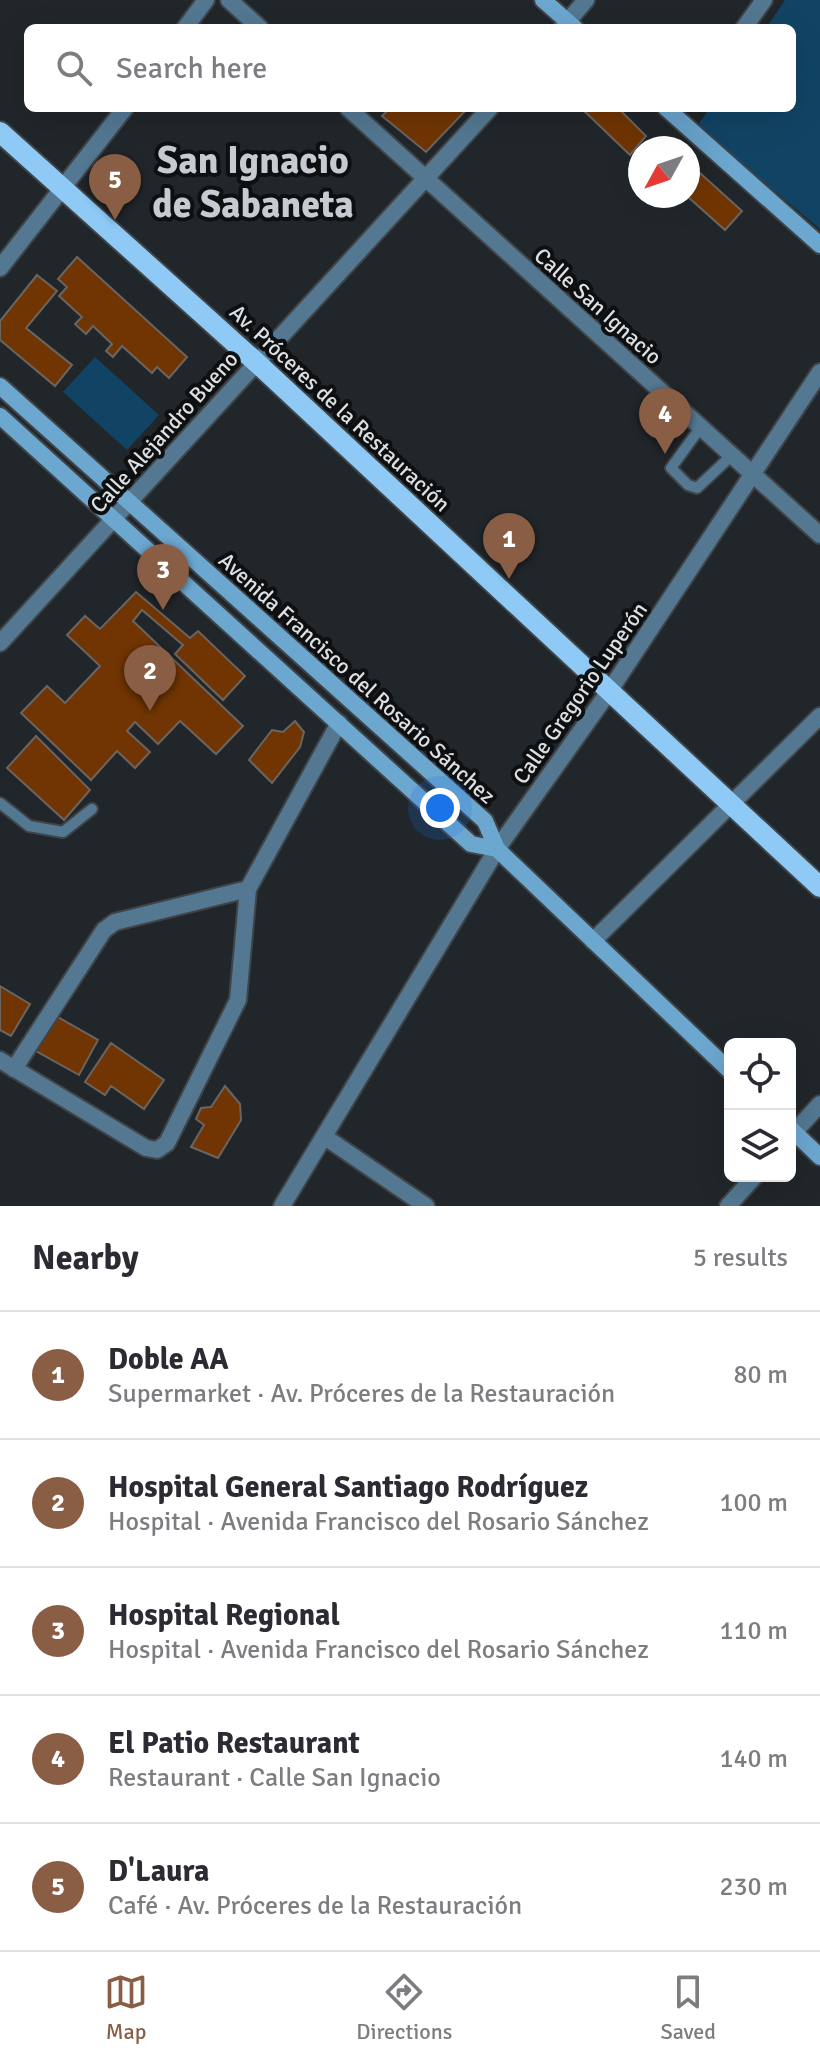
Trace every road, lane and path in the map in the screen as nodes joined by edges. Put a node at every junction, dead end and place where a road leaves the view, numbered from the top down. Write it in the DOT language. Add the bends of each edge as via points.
graph roads {
  1 [pos="206,0"];
  2 [pos="229,0"];
  3 [pos="543,0"];
  4 [pos="586,0"];
  5 [pos="764,0"];
  6 [pos="188,24"];
  7 [pos="256,24"];
  8 [pos="566,24"];
  9 [pos="569,24"];
  10 [pos="747,24"];
  11 [pos="122,112"];
  12 [pos="352,112"];
  13 [pos="486,112"];
  14 [pos="683,114"];
  15 [pos="0,132"];
  16 [pos="426,179"];
  17 [pos="64,189"];
  18 [pos="820,245"];
  19 [pos="0,268"];
  20 [pos="257,363"];
  21 [pos="820,372"];
  22 [pos="0,386"];
  23 [pos="0,416"];
  24 [pos="700,428"];
  25 [pos="731,456"];
  26 [pos="753,477"];
  27 [pos="129,503"];
  28 [pos="115,519"];
  29 [pos="820,535"];
  30 [pos="0,643"];
  31 [pos="610,690"];
  32 [pos="820,716"];
  33 [pos="339,723"];
  34 [pos="0,803"];
  35 [pos="732,803"];
  36 [pos="92,809"];
  37 [pos="497,849"];
  38 [pos="820,887"];
  39 [pos="248,889"];
  40 [pos="593,941"];
  41 [pos="7,1064"];
  42 [pos="724,1065"];
  43 [pos="820,1104"];
  44 [pos="796,1128"];
  45 [pos="325,1137"];
  46 [pos="796,1137"];
  47 [pos="820,1157"];
  48 [pos="750,1182"];
  49 [pos="282,1206"];
  50 [pos="426,1206"];
  51 [pos="728,1206"];
  1 -- 6 [label="street"];
  2 -- 7 [label="street"];
  3 -- 8 [label="main road"];
  4 -- 9 [label="street"];
  5 -- 10 [label="street"];
  11 -- 17 [label="street"];
  12 -- 16 [label="street, Calle San Ignacio"];
  13 -- 16 [label="street, Calle Alejandro Bueno"];
  14 -- 18 [label="main road"];
  15 -- 17 [label="main road, Av. Próceres de la Restauración"];
  16 -- 20 [label="street, Calle Alejandro Bueno"];
  16 -- 24 [label="street, Calle San Ignacio"];
  17 -- 19 [label="street"];
  17 -- 20 [label="main road, Av. Próceres de la Restauración"];
  20 -- 27 [label="street, Calle Alejandro Bueno"];
  20 -- 31 [label="main road, Av. Próceres de la Restauración"];
  21 -- 26 [label="street, Calle Gregorio Luperón"];
  22 -- 27 [label="main road, Avenida Francisco del Rosario Sánchez"];
  23 -- 28 [label="main road, Avenida Francisco del Rosario Sánchez"];
  24 -- 25 [label="street, Calle San Ignacio"];
  24 -- 25 [label="lane" via="671,468 688,485 697,488"];
  25 -- 26 [label="street, Calle San Ignacio"];
  26 -- 29 [label="street, Calle San Ignacio"];
  26 -- 31 [label="street, Calle Gregorio Luperón"];
  27 -- 28 [label="street, Calle Alejandro Bueno"];
  27 -- 37 [label="main road, Avenida Francisco del Rosario Sánchez" via="485,821"];
  28 -- 30 [label="street, Calle Alejandro Bueno"];
  28 -- 33 [label="main road, Avenida Francisco del Rosario Sánchez"];
  31 -- 35 [label="main road, Av. Próceres de la Restauración"];
  31 -- 37 [label="street, Calle Gregorio Luperón"];
  32 -- 35 [label="street"];
  33 -- 37 [label="main road, Avenida Francisco del Rosario Sánchez" via="471,844"];
  33 -- 39 [label="street"];
  34 -- 36 [label="lane" via="29,826 63,832"];
  35 -- 38 [label="main road, Av. Próceres de la Restauración"];
  35 -- 40 [label="street"];
  37 -- 40 [label="main road, Avenida Francisco del Rosario Sánchez"];
  37 -- 45 [label="street, Calle Gregorio Luperón"];
  39 -- 41 [label="street" via="115,922 92,945"];
  39 -- 41 [label="street" via="238,1000 167,1143 157,1150 146,1148"];
  40 -- 42 [label="main road, Avenida Francisco del Rosario Sánchez"];
  43 -- 44 [label="street"];
  45 -- 49 [label="street, Calle Gregorio Luperón"];
  45 -- 50 [label="street"];
  46 -- 47 [label="main road"];
  48 -- 51 [label="street"];
}
